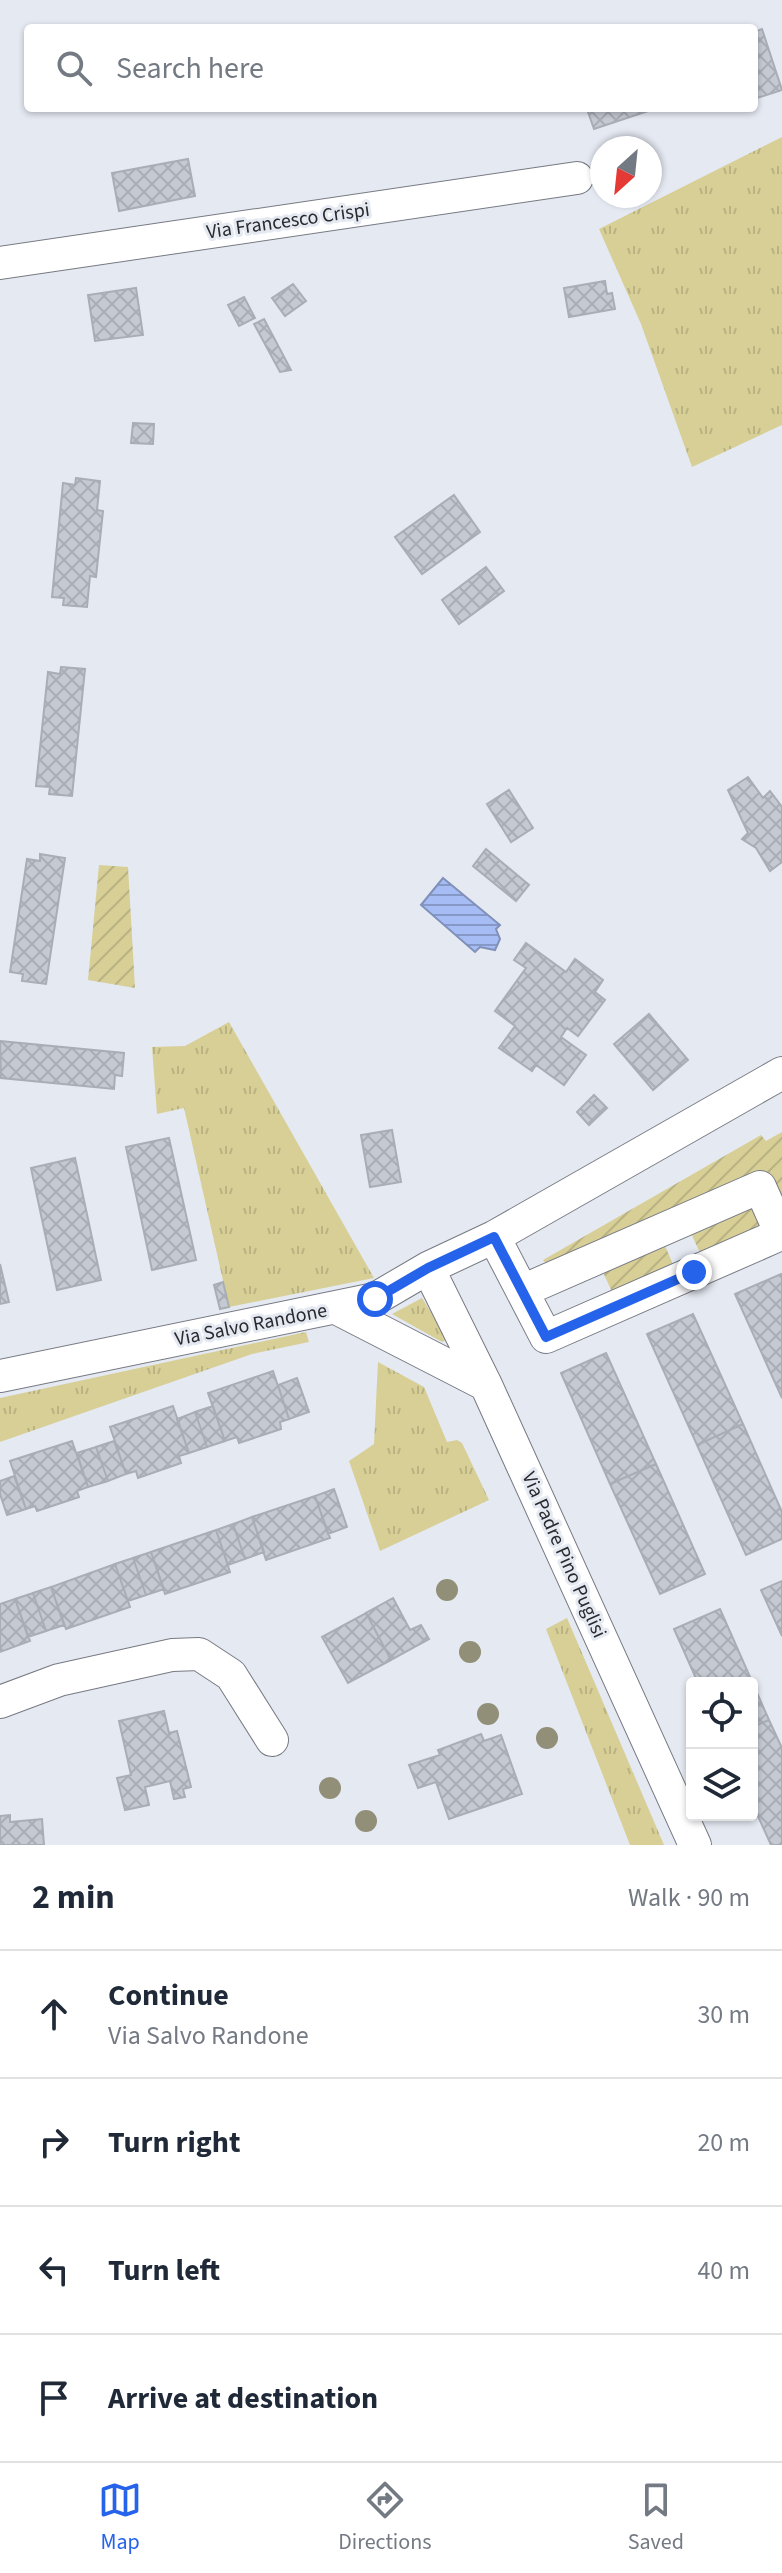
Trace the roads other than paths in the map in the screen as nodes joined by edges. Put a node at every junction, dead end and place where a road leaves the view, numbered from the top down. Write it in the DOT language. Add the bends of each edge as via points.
graph roads {
  1 [pos="577,178"];
  2 [pos="0,263"];
  3 [pos="782,1073"];
  4 [pos="673,1224"];
  5 [pos="494,1237"];
  6 [pos="585,1263"];
  7 [pos="428,1268"];
  8 [pos="694,1272"];
  9 [pos="522,1291"];
  10 [pos="336,1308"];
  11 [pos="606,1311"];
  12 [pos="0,1376"];
  13 [pos="486,1385"];
  14 [pos="0,1702"];
  15 [pos="272,1740"];
  16 [pos="695,1845"];
  1 -- 2 [label="street, Via Francesco Crispi"];
  3 -- 5 [label="street, Via Salvo Randone"];
  4 -- 6 [label="street"];
  4 -- 8 [label="street"];
  4 -- 8 [label="street" via="760,1187 781,1234"];
  5 -- 7 [label="street, Via Salvo Randone"];
  5 -- 9 [label="street"];
  6 -- 9 [label="street"];
  6 -- 11 [label="street"];
  7 -- 10 [label="street, Via Salvo Randone" via="375,1299"];
  7 -- 13 [label="street, Via Padre Pino Puglisi"];
  8 -- 11 [label="street"];
  9 -- 11 [label="street" via="546,1337"];
  10 -- 12 [label="street, Via Salvo Randone"];
  10 -- 13 [label="street"];
  13 -- 16 [label="street, Via Padre Pino Puglisi"];
  14 -- 15 [label="street" via="59,1680 199,1654 231,1675"];
}
